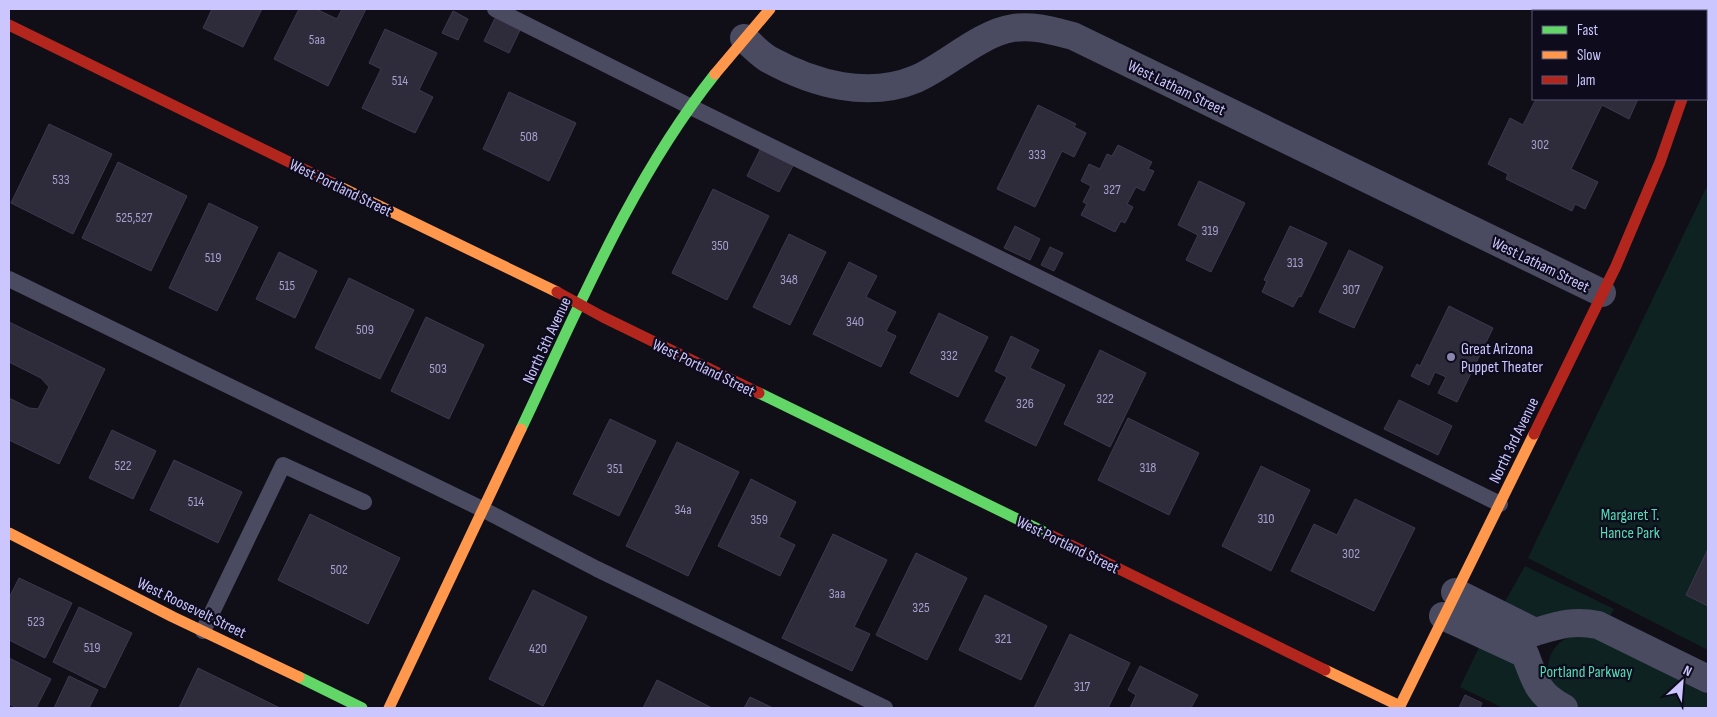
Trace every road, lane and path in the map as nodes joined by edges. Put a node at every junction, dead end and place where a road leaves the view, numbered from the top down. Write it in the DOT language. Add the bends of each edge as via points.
graph roads {
  1 [pos="495,9"];
  2 [pos="770,9"];
  3 [pos="9,25"];
  4 [pos="744,38"];
  5 [pos="1682,100"];
  6 [pos="691,107"];
  7 [pos="9,279"];
  8 [pos="1602,293"];
  9 [pos="580,306"];
  10 [pos="364,502"];
  11 [pos="1500,504"];
  12 [pos="484,510"];
  13 [pos="9,533"];
  14 [pos="1449,604"];
  15 [pos="203,631"];
  16 [pos="1530,643"];
  17 [pos="1708,679"];
  18 [pos="1400,707"];
  19 [pos="362,708"];
  20 [pos="389,708"];
  21 [pos="885,708"];
  22 [pos="1564,708"];
  1 -- 6 [label="lane"];
  2 -- 4 [label="street, North 5th Avenue"];
  3 -- 9 [label="street, West Portland Street"];
  4 -- 6 [label="street, North 5th Avenue"];
  4 -- 8 [label="street, West Latham Street" via="769,60 814,80 840,87 863,88 890,86 916,79 991,36 1012,28 1033,27 1073,36"];
  5 -- 8 [label="street, North 3rd Avenue" via="1660,162"];
  6 -- 9 [label="street, North 5th Avenue" via="629,205"];
  6 -- 11 [label="lane"];
  7 -- 12 [label="lane"];
  8 -- 11 [label="street, North 3rd Avenue"];
  9 -- 12 [label="street, North 5th Avenue"];
  9 -- 18 [label="street, West Portland Street"];
  10 -- 15 [label="lane" via="284,465"];
  11 -- 14 [label="street, North 3rd Avenue"];
  12 -- 20 [label="street, North 5th Avenue"];
  12 -- 21 [label="lane" via="597,569"];
  13 -- 15 [label="street, West Roosevelt Street"];
  14 -- 16 [label="street"];
  14 -- 18 [label="street, North 3rd Avenue"];
  15 -- 19 [label="street, West Roosevelt Street"];
  16 -- 17 [label="street" via="1559,625 1582,622 1598,625"];
  16 -- 22 [label="street" via="1537,686 1550,701"];
}
